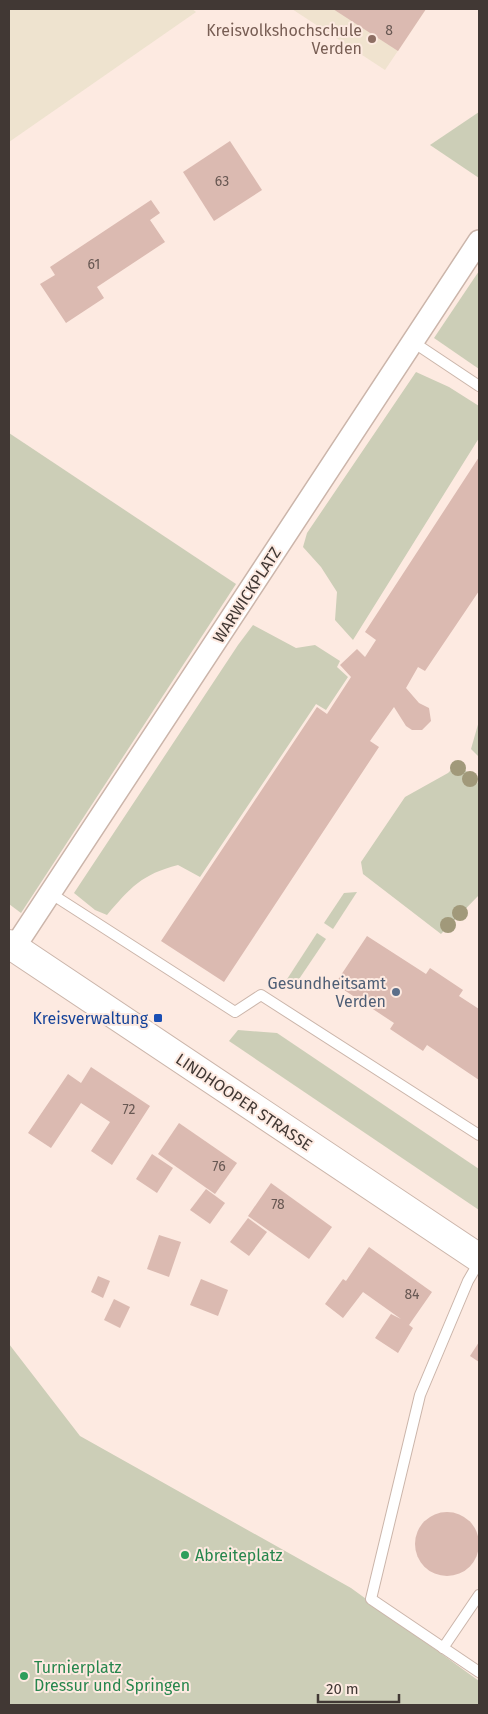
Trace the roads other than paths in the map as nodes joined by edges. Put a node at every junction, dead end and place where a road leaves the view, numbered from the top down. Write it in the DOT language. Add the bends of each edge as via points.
graph roads {
  1 [pos="479,241"];
  2 [pos="412,342"];
  3 [pos="479,386"];
  4 [pos="50,893"];
  5 [pos="11,946"];
  6 [pos="479,1135"];
  7 [pos="479,1258"];
  8 [pos="479,1262"];
  9 [pos="479,1595"];
  10 [pos="442,1648"];
  11 [pos="479,1672"];
  1 -- 2 [label="street, WARWICKPLATZ"];
  2 -- 3 [label="lane"];
  2 -- 4 [label="street, WARWICKPLATZ"];
  4 -- 5 [label="street, WARWICKPLATZ"];
  4 -- 6 [label="lane" via="234,1012 261,995"];
  5 -- 7 [label="main road, LINDHOOPER STRASSE"];
  8 -- 10 [label="lane" via="420,1395 371,1599"];
  9 -- 10 [label="lane"];
  10 -- 11 [label="lane"];
}
